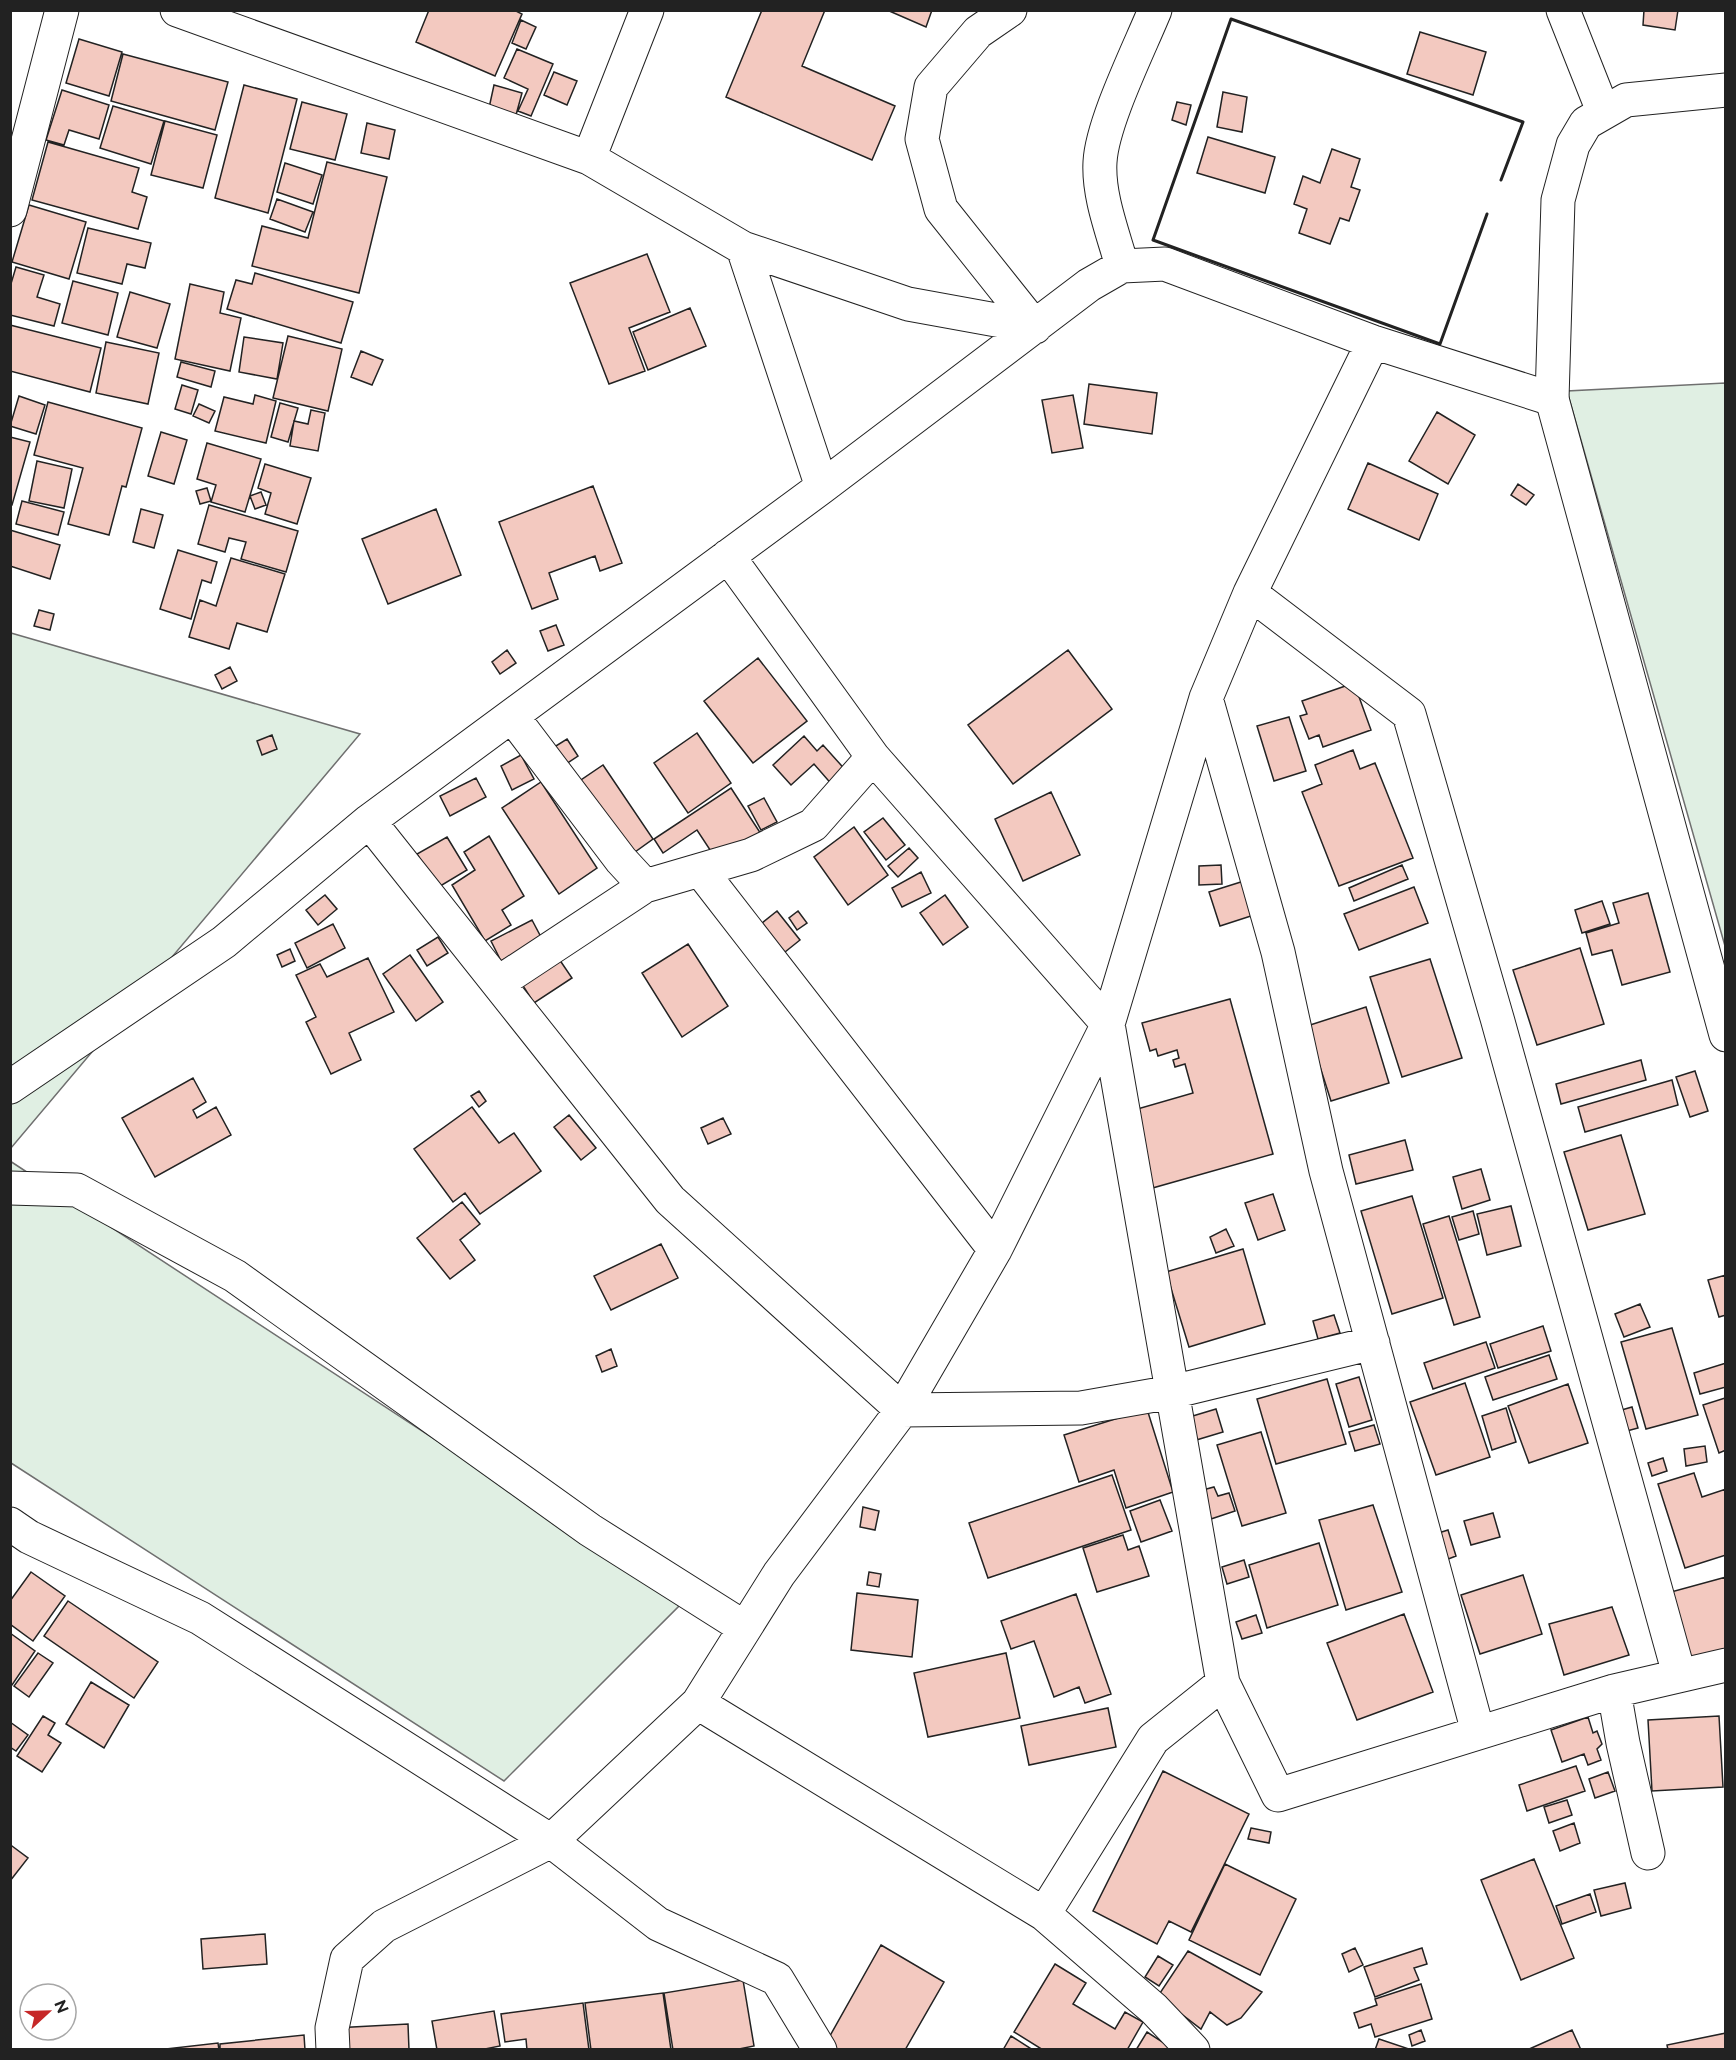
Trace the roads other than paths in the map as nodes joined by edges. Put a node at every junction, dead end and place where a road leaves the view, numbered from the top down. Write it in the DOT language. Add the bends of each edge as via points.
graph roads {
  1 [pos="62,10"];
  2 [pos="177,10"];
  3 [pos="647,10"];
  4 [pos="1010,10"];
  5 [pos="1155,10"];
  6 [pos="1563,10"];
  7 [pos="1725,90"];
  8 [pos="1603,111"];
  9 [pos="589,158"];
  10 [pos="10,210"];
  11 [pos="743,248"];
  12 [pos="1122,266"];
  13 [pos="1035,327"];
  14 [pos="1373,342"];
  15 [pos="1552,399"];
  16 [pos="822,487"];
  17 [pos="728,556"];
  18 [pos="1250,593"];
  19 [pos="1206,698"];
  20 [pos="512,716"];
  21 [pos="873,758"];
  22 [pos="369,821"];
  23 [pos="700,871"];
  24 [pos="645,886"];
  25 [pos="498,983"];
  26 [pos="1108,1024"];
  27 [pos="1725,1035"];
  28 [pos="10,1087"];
  29 [pos="10,1188"];
  30 [pos="995,1250"];
  31 [pos="1374,1343"];
  32 [pos="1172,1392"];
  33 [pos="902,1410"];
  34 [pos="10,1524"];
  35 [pos="745,1628"];
  36 [pos="1725,1665"];
  37 [pos="1679,1674"];
  38 [pos="1223,1683"];
  39 [pos="1614,1690"];
  40 [pos="698,1703"];
  41 [pos="1478,1732"];
  42 [pos="551,1841"];
  43 [pos="1648,1852"];
  44 [pos="1044,1914"];
  45 [pos="333,2049"];
  46 [pos="820,2049"];
  47 [pos="1193,2049"];
  1 -- 10 [label="street"];
  2 -- 9 [label="street"];
  3 -- 9 [label="street"];
  4 -- 13 [label="street" via="978,32 931,87 922,139 941,209"];
  5 -- 12 [label="street" via="1111,120 1100,162 1104,202"];
  6 -- 8 [label="street"];
  7 -- 8 [label="street" via="1635,98"];
  8 -- 15 [label="street" via="1586,123 1573,145 1558,200"];
  9 -- 11 [label="street"];
  11 -- 13 [label="street" via="908,304"];
  11 -- 16 [label="street"];
  12 -- 13 [label="street" via="1089,285"];
  12 -- 14 [label="street" via="1165,264"];
  13 -- 16 [label="street"];
  14 -- 15 [label="street"];
  14 -- 18 [label="street"];
  15 -- 27 [label="street"];
  16 -- 17 [label="street"];
  17 -- 20 [label="street"];
  17 -- 21 [label="street"];
  18 -- 19 [label="street"];
  18 -- 37 [label="street" via="1408,714"];
  19 -- 26 [label="street"];
  19 -- 31 [label="street" via="1278,952 1326,1171"];
  20 -- 22 [label="street"];
  20 -- 24 [label="street"];
  21 -- 23 [label="street" via="813,825 751,855"];
  21 -- 26 [label="street"];
  22 -- 25 [label="street"];
  22 -- 28 [label="street" via="224,942"];
  23 -- 24 [label="street"];
  23 -- 30 [label="street"];
  24 -- 25 [label="street"];
  25 -- 33 [label="street" via="670,1200"];
  26 -- 30 [label="street"];
  26 -- 32 [label="street"];
  29 -- 35 [label="street" via="77,1190 235,1276 590,1530"];
  30 -- 33 [label="street"];
  31 -- 32 [label="street"];
  31 -- 41 [label="street"];
  32 -- 33 [label="street" via="1081,1408"];
  32 -- 38 [label="street"];
  33 -- 35 [label="street" via="779,1574"];
  34 -- 42 [label="street" via="29,1537 200,1618"];
  35 -- 40 [label="street"];
  36 -- 37 [label="street"];
  37 -- 39 [label="street"];
  38 -- 41 [label="street" via="1278,1795"];
  38 -- 44 [label="street" via="1153,1739"];
  39 -- 41 [label="street"];
  39 -- 43 [label="street"];
  40 -- 42 [label="street"];
  40 -- 44 [label="street"];
  42 -- 45 [label="street" via="384,1926 348,1959 332,2028"];
  42 -- 46 [label="street" via="658,1924 777,1979"];
  44 -- 47 [label="street" via="1154,2009"];
}
